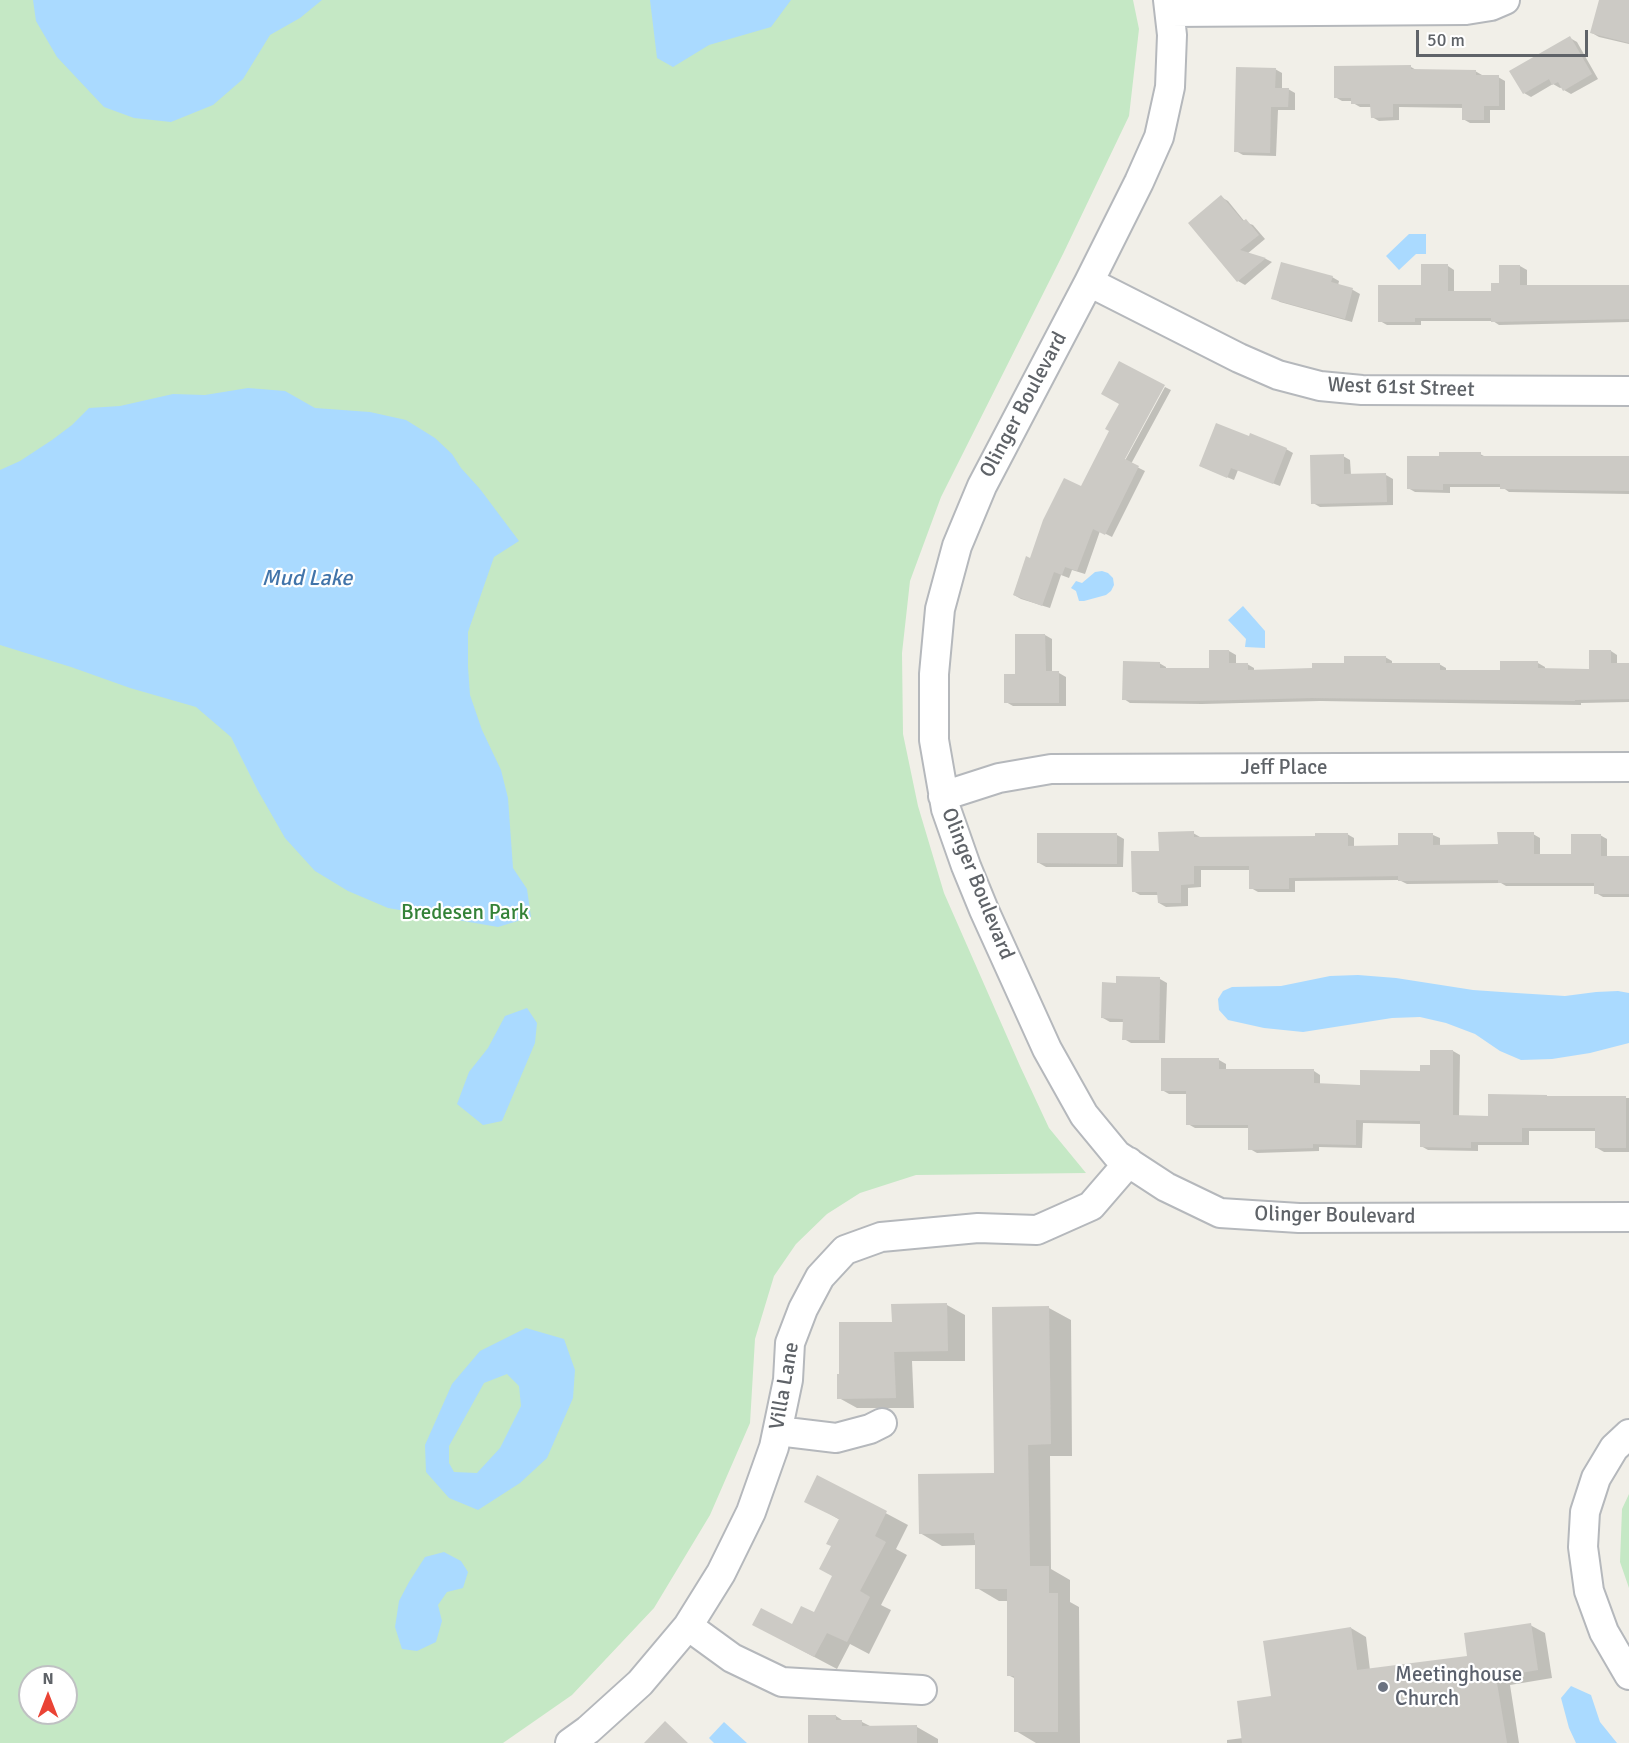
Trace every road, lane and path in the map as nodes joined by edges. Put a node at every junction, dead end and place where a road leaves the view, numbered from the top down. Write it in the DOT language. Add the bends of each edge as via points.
graph roads {
  1 [pos="1505,0"];
  2 [pos="1169,6"];
  3 [pos="1089,282"];
  4 [pos="1629,391"];
  5 [pos="1629,767"];
  6 [pos="943,796"];
  7 [pos="1129,1162"];
  8 [pos="1629,1217"];
  9 [pos="882,1424"];
  10 [pos="778,1431"];
  11 [pos="1629,1434"];
  12 [pos="688,1626"];
  13 [pos="1629,1675"];
  14 [pos="922,1690"];
  15 [pos="570,1743"];
  1 -- 2 [label="street" via="1466,10"];
  2 -- 3 [label="street, Olinger Boulevard" via="1170,87 1160,137"];
  3 -- 4 [label="street, West 61st Street" via="1239,358 1278,375 1320,386 1362,390"];
  3 -- 6 [label="street, Olinger Boulevard" via="982,486 957,546 940,609 934,674 934,740"];
  5 -- 6 [label="street, Jeff Place" via="1051,769 999,778"];
  6 -- 7 [label="street, Olinger Boulevard" via="975,888 1047,1049 1084,1115 1117,1155"];
  7 -- 8 [label="street, Olinger Boulevard" via="1166,1187 1220,1213 1299,1218"];
  7 -- 10 [label="street, Villa Lane" via="1091,1206 1037,1230 978,1228 881,1237 844,1250 820,1277 790,1343 788,1380"];
  9 -- 10 [label="street" via="836,1438"];
  10 -- 12 [label="street, Villa Lane" via="751,1512 722,1573"];
  11 -- 13 [label="street" via="1614,1448 1596,1478 1585,1512 1583,1546 1589,1591 1604,1632"];
  12 -- 14 [label="street" via="732,1658 782,1682"];
  12 -- 15 [label="street, Villa Lane" via="640,1683"];
}
